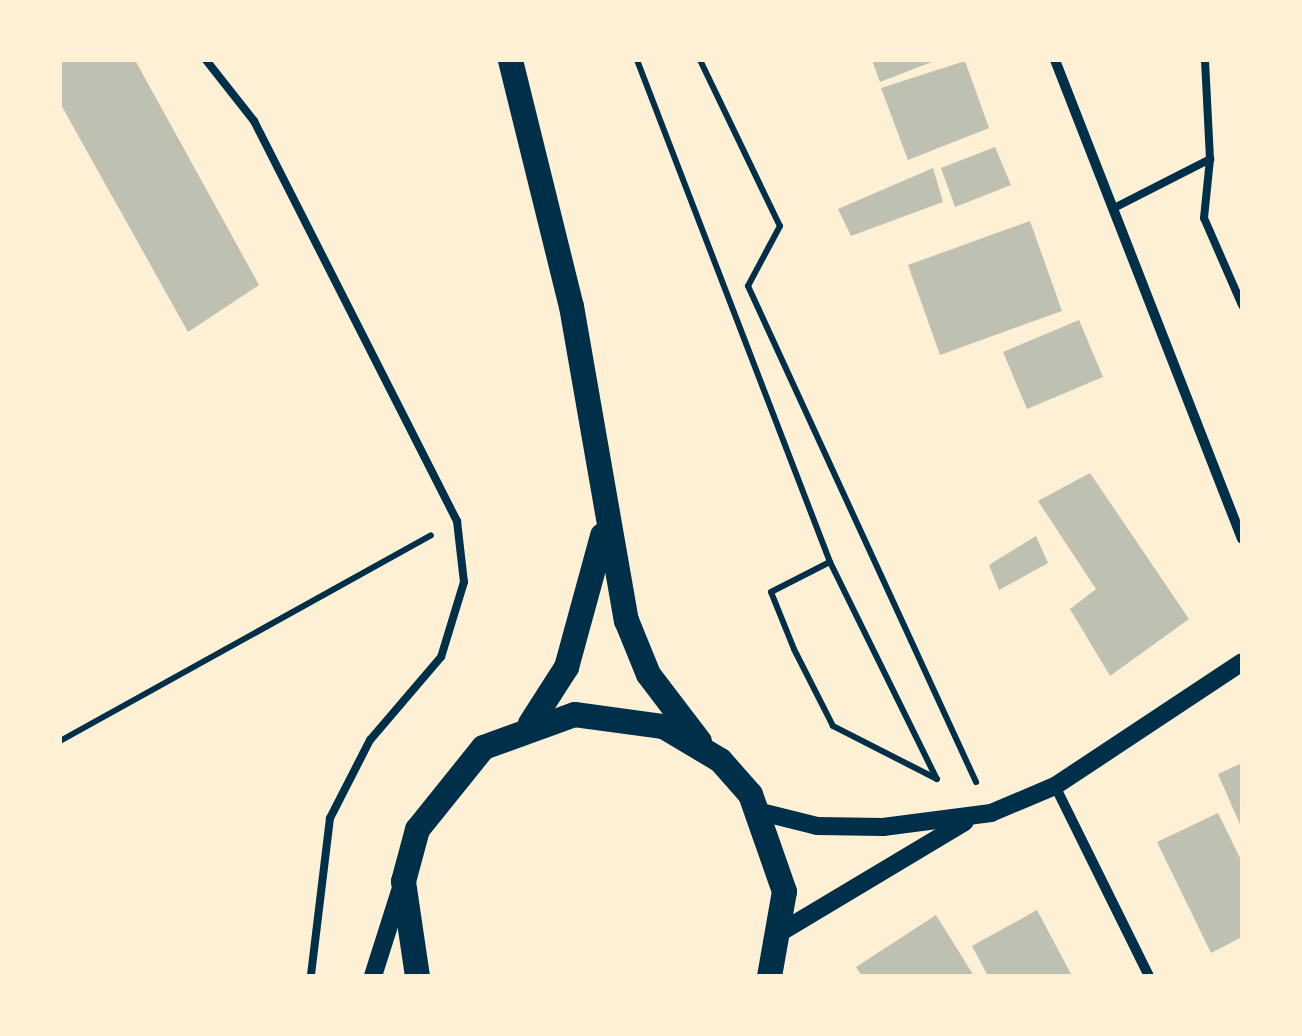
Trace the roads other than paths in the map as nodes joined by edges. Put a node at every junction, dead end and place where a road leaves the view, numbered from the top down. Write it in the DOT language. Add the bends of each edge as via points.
graph roads {
  1 [pos="206,60"];
  2 [pos="510,60"];
  3 [pos="1056,60"];
  4 [pos="1205,60"];
  5 [pos="1210,159"];
  6 [pos="1114,208"];
  7 [pos="1242,306"];
  8 [pos="603,526"];
  9 [pos="1242,539"];
  10 [pos="1242,662"];
  11 [pos="530,723"];
  12 [pos="703,748"];
  13 [pos="1055,786"];
  14 [pos="761,812"];
  15 [pos="969,819"];
  16 [pos="404,881"];
  17 [pos="781,932"];
  18 [pos="311,976"];
  19 [pos="373,976"];
  20 [pos="417,976"];
  21 [pos="769,976"];
  22 [pos="1149,976"];
  1 -- 18 [label="lane" via="254,122 457,521 464,582 442,657 370,740 330,818"];
  2 -- 8 [label="main road" via="570,306"];
  3 -- 6 [label="street"];
  4 -- 5 [label="lane"];
  5 -- 6 [label="lane"];
  5 -- 7 [label="lane" via="1204,218"];
  6 -- 9 [label="street"];
  8 -- 11 [label="main road" via="572,649"];
  8 -- 12 [label="main road" via="648,674"];
  10 -- 13 [label="street"];
  11 -- 12 [label="main road" via="620,714"];
  11 -- 16 [label="main road" via="483,748 445,784 418,829"];
  12 -- 14 [label="main road"];
  13 -- 15 [label="street"];
  13 -- 22 [label="street"];
  14 -- 15 [label="street" via="817,826"];
  14 -- 17 [label="main road" via="782,878"];
  15 -- 17 [label="street"];
  16 -- 19 [label="street"];
  16 -- 20 [label="main road"];
  17 -- 21 [label="main road"];
}
